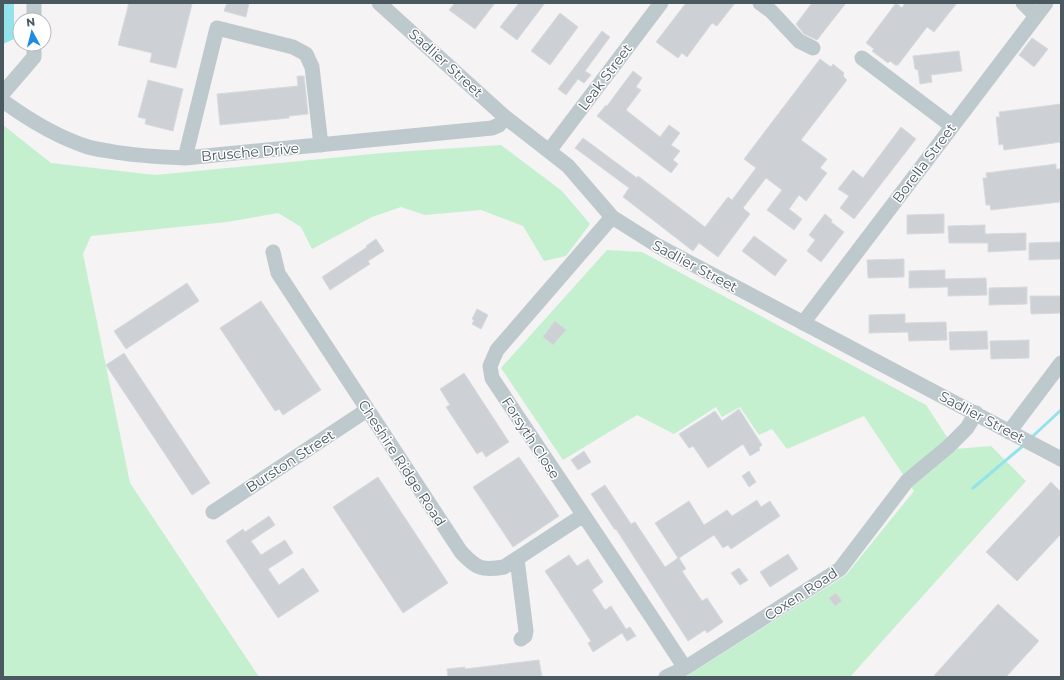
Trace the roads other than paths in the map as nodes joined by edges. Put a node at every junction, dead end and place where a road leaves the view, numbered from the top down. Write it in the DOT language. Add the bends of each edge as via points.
graph roads {
  1 [pos="379,3"];
  2 [pos="661,3"];
  3 [pos="760,3"];
  4 [pos="1023,3"];
  5 [pos="1046,3"];
  6 [pos="1036,16"];
  7 [pos="813,48"];
  8 [pos="34,52"];
  9 [pos="862,58"];
  10 [pos="3,93"];
  11 [pos="3,101"];
  12 [pos="505,117"];
  13 [pos="952,126"];
  14 [pos="321,145"];
  15 [pos="549,151"];
  16 [pos="185,158"];
  17 [pos="612,217"];
  18 [pos="273,252"];
  19 [pos="802,323"];
  20 [pos="1061,363"];
  21 [pos="367,410"];
  22 [pos="976,413"];
  23 [pos="1009,432"];
  24 [pos="1061,459"];
  25 [pos="213,512"];
  26 [pos="582,516"];
  27 [pos="517,559"];
  28 [pos="521,639"];
  29 [pos="685,668"];
  30 [pos="666,677"];
  1 -- 12 [label="lane, Sadlier Street"];
  2 -- 15 [label="lane, Leak Street"];
  3 -- 7 [label="lane" via="799,40"];
  4 -- 6 [label="lane"];
  5 -- 6 [label="lane, Borella Street"];
  6 -- 13 [label="lane, Borella Street"];
  8 -- 10 [label="lane" via="34,58"];
  9 -- 13 [label="lane"];
  11 -- 16 [label="lane, Brusche Drive" via="48,130 89,148 150,157"];
  12 -- 14 [label="lane, Brusche Drive" via="499,125 492,128"];
  12 -- 15 [label="lane, Sadlier Street"];
  13 -- 19 [label="lane, Borella Street"];
  14 -- 16 [label="lane, Brusche Drive"];
  14 -- 16 [label="lane" via="312,67 306,54 292,47 217,28"];
  15 -- 17 [label="lane, Sadlier Street" via="568,166"];
  17 -- 19 [label="lane, Sadlier Street" via="658,246"];
  17 -- 26 [label="lane, Forsyth Close" via="497,350 490,366 492,378"];
  18 -- 21 [label="lane, Cheshire Ridge Road" via="278,274"];
  19 -- 22 [label="lane, Sadlier Street"];
  20 -- 23 [label="lane"];
  21 -- 25 [label="lane, Burston Street"];
  21 -- 27 [label="lane, Cheshire Ridge Road" via="461,552 472,564 488,569 504,567"];
  22 -- 23 [label="lane, Sadlier Street"];
  22 -- 29 [label="lane, Coxen Road" via="967,428 944,451 907,481 840,569"];
  23 -- 24 [label="lane, Sadlier Street"];
  26 -- 27 [label="lane, Cheshire Ridge Road"];
  26 -- 29 [label="lane, Forsyth Close"];
  27 -- 28 [label="lane" via="526,631"];
  29 -- 30 [label="lane, Coxen Road"];
}
